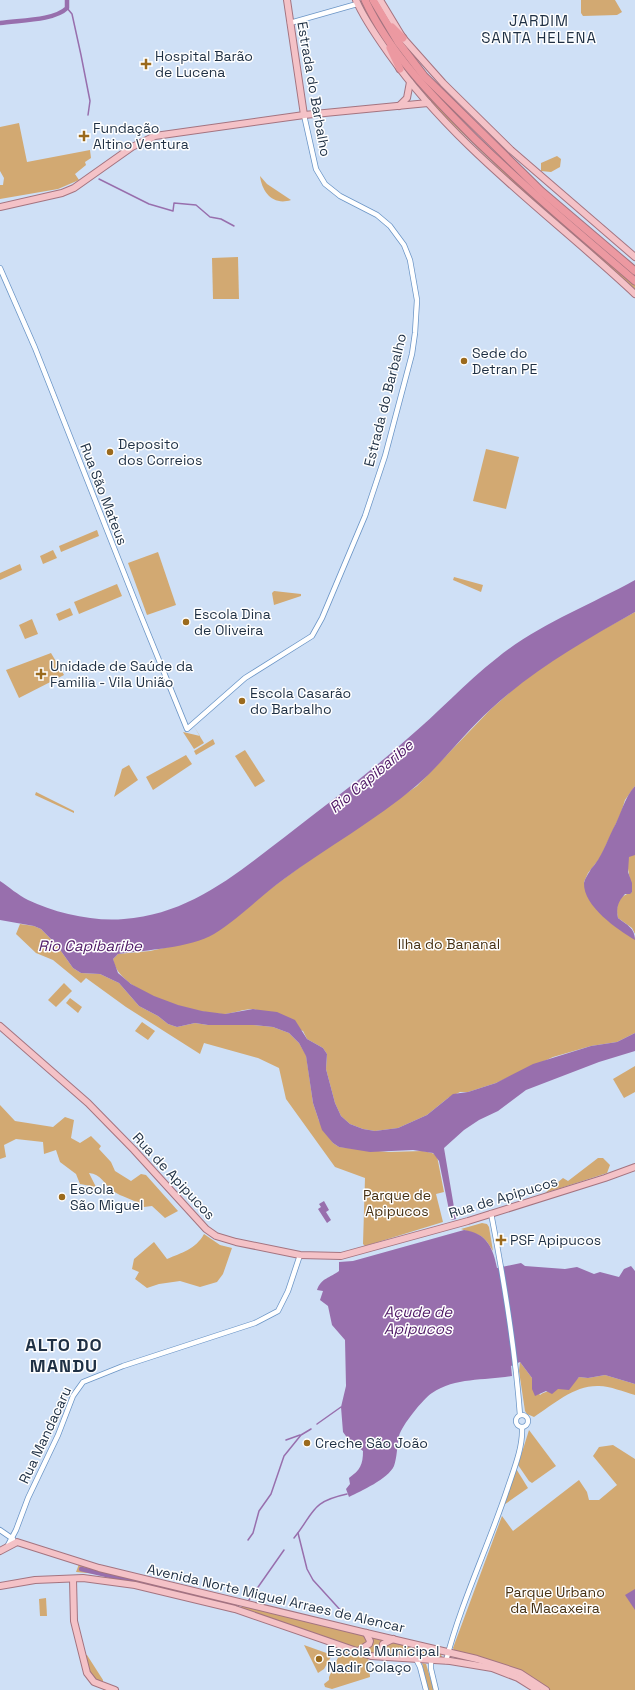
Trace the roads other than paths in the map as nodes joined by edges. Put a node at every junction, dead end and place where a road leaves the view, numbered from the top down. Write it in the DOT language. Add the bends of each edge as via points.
graph roads {
  1 [pos="287,0"];
  2 [pos="365,0"];
  3 [pos="373,0"];
  4 [pos="380,0"];
  5 [pos="357,2"];
  6 [pos="375,19"];
  7 [pos="383,19"];
  8 [pos="290,23"];
  9 [pos="403,38"];
  10 [pos="400,70"];
  11 [pos="410,82"];
  12 [pos="428,103"];
  13 [pos="399,106"];
  14 [pos="304,115"];
  15 [pos="0,207"];
  16 [pos="635,257"];
  17 [pos="0,268"];
  18 [pos="635,270"];
  19 [pos="635,281"];
  20 [pos="635,294"];
  21 [pos="187,729"];
  22 [pos="0,1026"];
  23 [pos="635,1167"];
  24 [pos="491,1213"];
  25 [pos="300,1255"];
  26 [pos="520,1415"];
  27 [pos="522,1428"];
  28 [pos="0,1530"];
  29 [pos="15,1540"];
  30 [pos="0,1551"];
  31 [pos="73,1579"];
  32 [pos="0,1586"];
  33 [pos="366,1634"];
  34 [pos="394,1639"];
  35 [pos="358,1651"];
  36 [pos="448,1652"];
  37 [pos="390,1657"];
  38 [pos="416,1659"];
  39 [pos="431,1660"];
  40 [pos="446,1661"];
  41 [pos="115,1690"];
  42 [pos="426,1690"];
  43 [pos="436,1690"];
  44 [pos="537,1690"];
  45 [pos="546,1690"];
  1 -- 8 [label="main road, Estrada do Barbalho"];
  2 -- 6 [label="highway"];
  3 -- 7 [label="highway"];
  4 -- 9 [label="main road"];
  5 -- 8 [label="street"];
  5 -- 10 [label="main road"];
  6 -- 10 [label="highway"];
  6 -- 19 [label="highway" via="412,73 460,124 516,179"];
  7 -- 9 [label="highway"];
  7 -- 18 [label="highway" via="414,66 498,151 541,191"];
  8 -- 14 [label="main road, Estrada do Barbalho"];
  9 -- 16 [label="main road" via="511,150"];
  10 -- 11 [label="main road"];
  11 -- 12 [label="main road"];
  11 -- 13 [label="main road" via="409,93"];
  12 -- 13 [label="main road"];
  12 -- 20 [label="main road" via="526,199"];
  13 -- 14 [label="main road"];
  14 -- 15 [label="main road" via="155,136 132,147 74,188"];
  14 -- 21 [label="street, Estrada do Barbalho" via="316,169 325,184 340,196 377,215 390,226 404,245 410,260 417,296 412,354 385,456 365,516 312,636 245,678"];
  17 -- 21 [label="street, Rua São Mateus"];
  22 -- 25 [label="main road, Rua de Apipucos" via="88,1103 206,1228 225,1240"];
  23 -- 24 [label="main road, Rua de Apipucos"];
  24 -- 25 [label="main road, Rua de Apipucos" via="356,1254"];
  24 -- 26 [label="street" via="517,1376"];
  25 -- 29 [label="street, Rua Mandacaru" via="276,1313 255,1323 116,1368 83,1382 73,1396 56,1440 28,1498"];
  26 -- 27 [label="street" via="516,1419"];
  26 -- 27 [label="street" via="525,1416 528,1422 528,1425"];
  27 -- 36 [label="street" via="518,1455 504,1498"];
  28 -- 29 [label="street"];
  29 -- 30 [label="main road"];
  29 -- 33 [label="main road, Avenida Norte Miguel Arraes de Alencar" via="99,1568"];
  31 -- 32 [label="main road, Avenida Norte Miguel Arraes de Alencar" via="35,1580"];
  31 -- 35 [label="main road, Avenida Norte Miguel Arraes de Alencar" via="110,1581 235,1609"];
  31 -- 41 [label="main road" via="74,1621 87,1673 90,1680"];
  33 -- 34 [label="main road, Avenida Norte Miguel Arraes de Alencar"];
  33 -- 35 [label="main road" via="369,1644"];
  34 -- 36 [label="main road, Avenida Norte Miguel Arraes de Alencar"];
  34 -- 37 [label="main road" via="382,1644 382,1651"];
  35 -- 37 [label="main road, Avenida Norte Miguel Arraes de Alencar" via="371,1656"];
  36 -- 40 [label="street"];
  36 -- 45 [label="main road, Avenida Norte Miguel Arraes de Alencar" via="520,1673"];
  37 -- 38 [label="main road, Avenida Norte Miguel Arraes de Alencar"];
  38 -- 39 [label="main road, Avenida Norte Miguel Arraes de Alencar"];
  38 -- 42 [label="street"];
  39 -- 40 [label="main road, Avenida Norte Miguel Arraes de Alencar"];
  39 -- 43 [label="street"];
  40 -- 44 [label="main road, Avenida Norte Miguel Arraes de Alencar" via="506,1673"];
}
